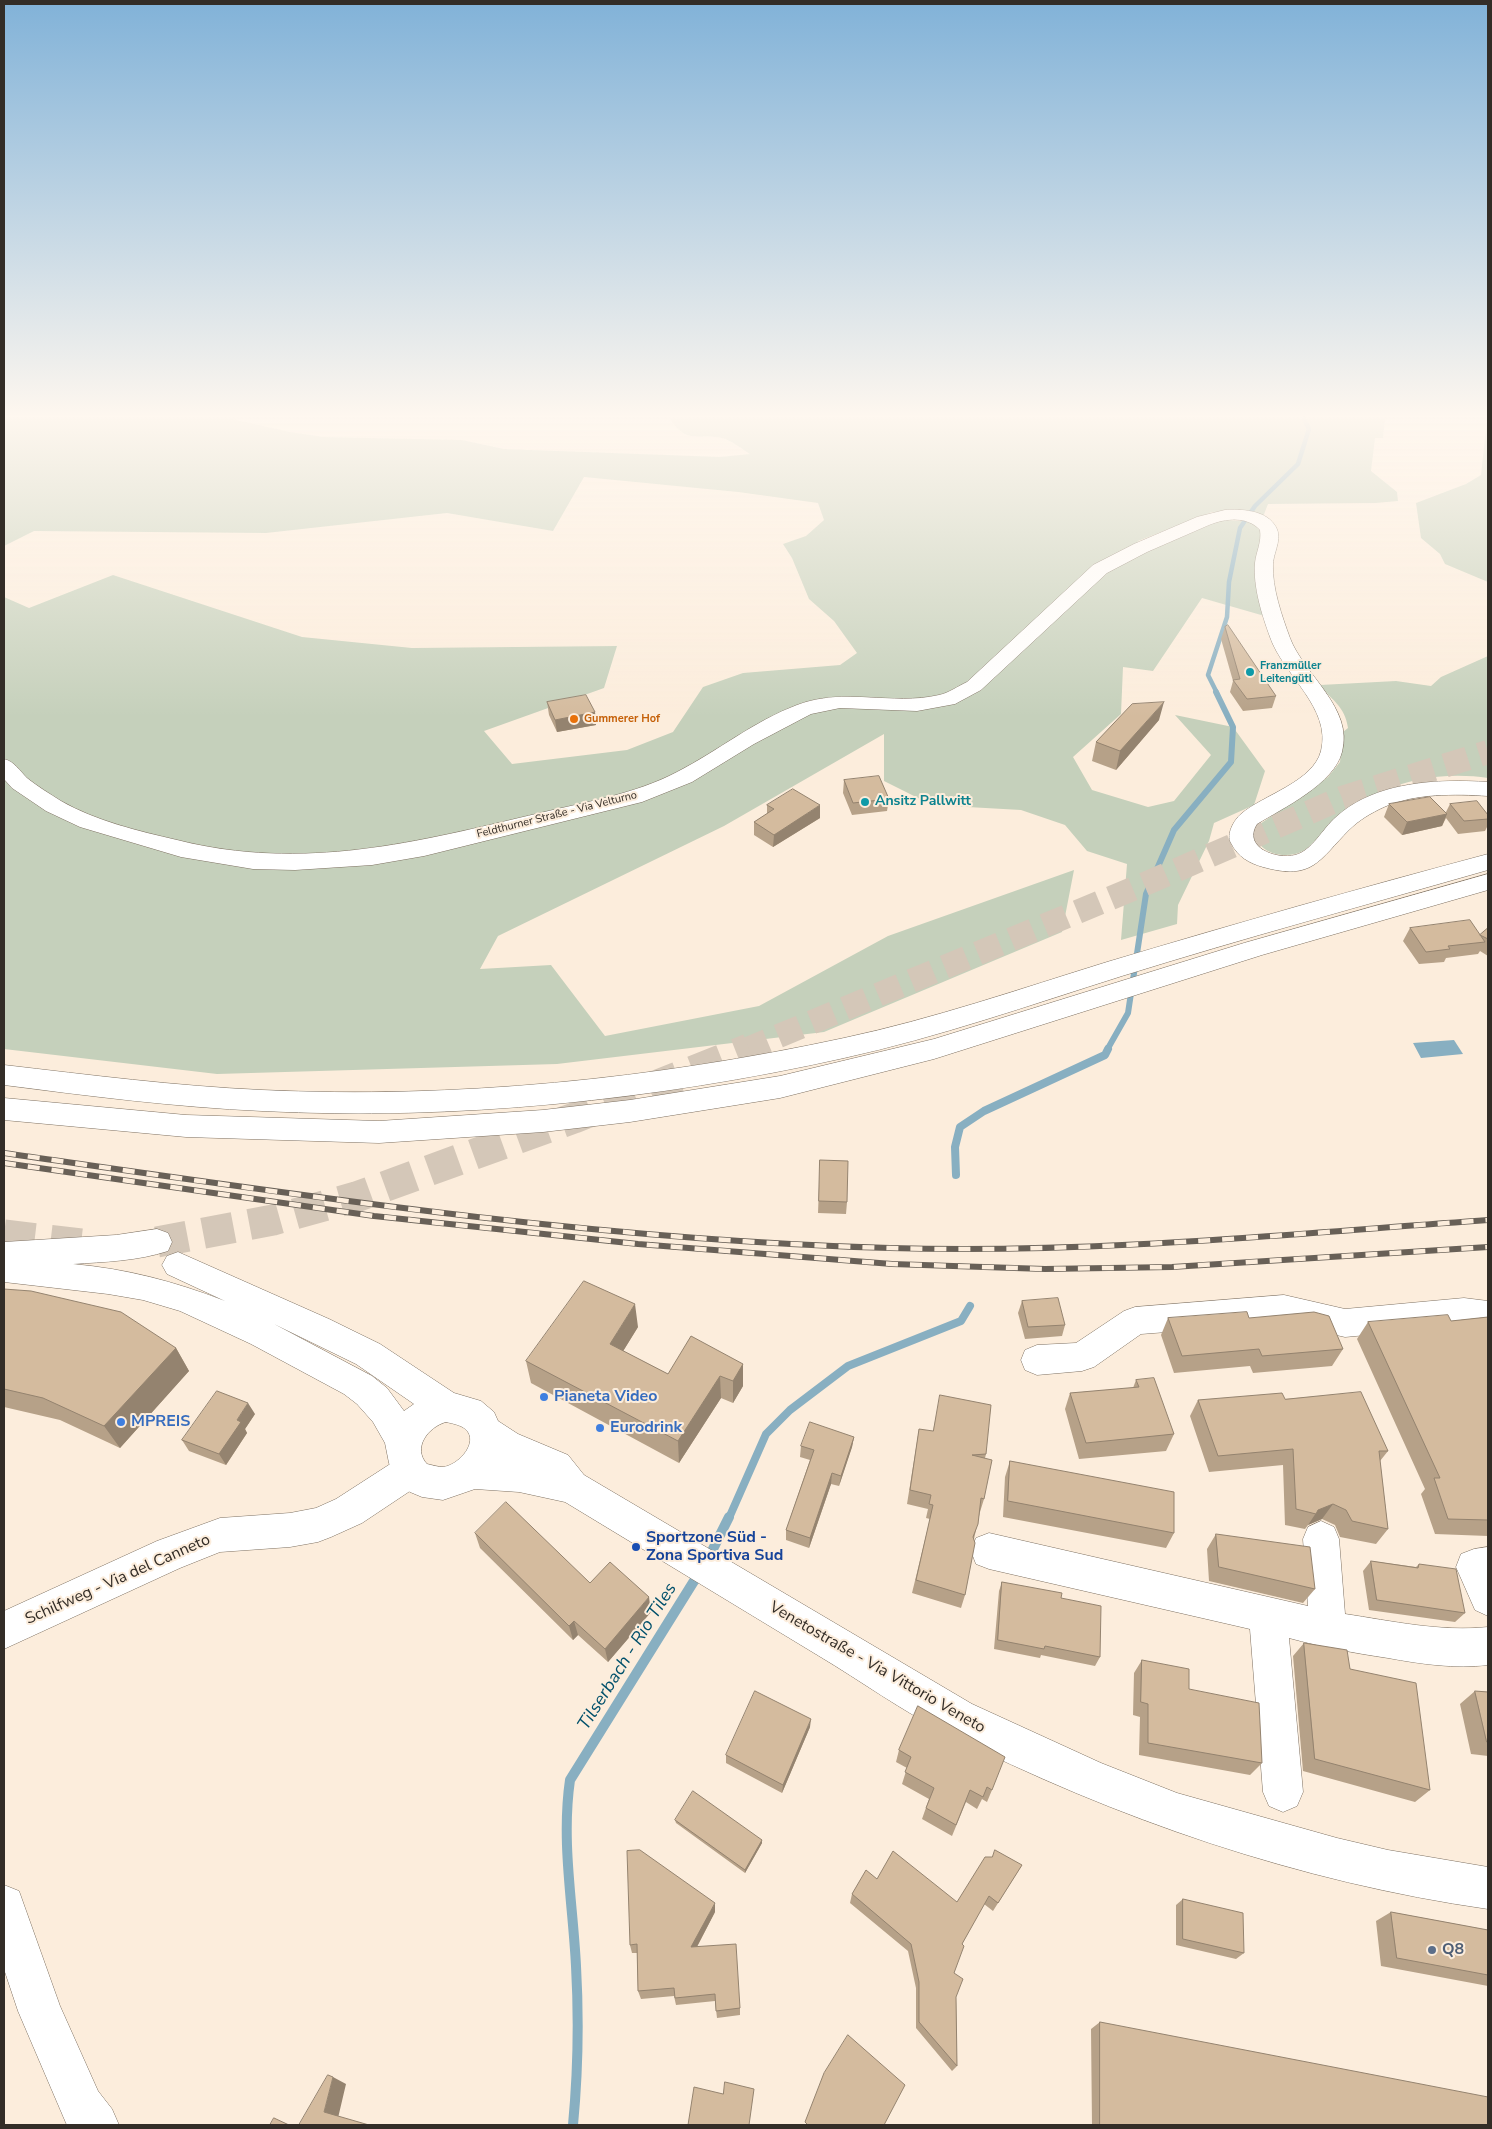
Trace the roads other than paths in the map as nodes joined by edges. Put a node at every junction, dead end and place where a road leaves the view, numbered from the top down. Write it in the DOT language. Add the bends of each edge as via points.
graph roads {
  1 [pos="1211,518"];
  2 [pos="1250,518"];
  3 [pos="4,766"];
  4 [pos="1488,789"];
  5 [pos="1488,862"];
  6 [pos="1488,882"];
  7 [pos="1188,958"];
  8 [pos="1108,983"];
  9 [pos="4,1075"];
  10 [pos="4,1109"];
  11 [pos="4,1255"];
  12 [pos="4,1269"];
  13 [pos="1488,1315"];
  14 [pos="1037,1360"];
  15 [pos="446,1407"];
  16 [pos="486,1432"];
  17 [pos="407,1459"];
  18 [pos="472,1472"];
  19 [pos="572,1488"];
  20 [pos="1321,1539"];
  21 [pos="989,1551"];
  22 [pos="1488,1566"];
  23 [pos="1488,1597"];
  24 [pos="1268,1614"];
  25 [pos="4,1630"];
  26 [pos="1328,1630"];
  27 [pos="1488,1646"];
  28 [pos="1283,1792"];
  29 [pos="1488,1888"];
  30 [pos="4,1906"];
  31 [pos="96,2125"];
  1 -- 3 [label="main road, Feldthurner Straße - Via Velturno" via="1119,557 1100,569 974,686 948,700 917,705 840,702 805,709 746,739 684,777 634,797 424,848 372,857 295,862 253,861 181,849 88,822 54,806 20,783"];
  2 -- 4 [label="main road, Feldthurner Straße - Via Velturno" via="1270,530 1264,563 1280,639 1294,666 1328,715 1334,743 1332,753 1318,773 1242,826 1241,841 1252,854 1272,862 1296,863 1314,857 1347,819 1381,800 1435,789"];
  5 -- 7 [label="main road" via="1393,887"];
  6 -- 7 [label="main road"];
  7 -- 8 [label="main road"];
  8 -- 9 [label="main road" via="842,1048 688,1077 469,1100 299,1102 214,1098"];
  8 -- 10 [label="main road" via="1002,1029 780,1087 543,1122 379,1132 283,1130 186,1126"];
  11 -- 15 [label="main road" via="108,1249 167,1254 368,1354"];
  12 -- 17 [label="main road" via="107,1280 145,1288 187,1301 296,1351 368,1392 395,1425"];
  13 -- 14 [label="main road" via="1464,1312 1346,1323 1284,1309 1135,1321 1082,1357"];
  15 -- 16 [label="main road, Venetostraße - Via Vittorio Veneto" via="472,1412"];
  15 -- 17 [label="main road" via="434,1410 413,1425 407,1435"];
  16 -- 18 [label="main road" via="487,1446 482,1460"];
  16 -- 19 [label="main road, Venetostraße - Via Vittorio Veneto" via="556,1467"];
  17 -- 18 [label="main road" via="420,1480 432,1484 460,1480"];
  17 -- 25 [label="main road, Schilfweg - Via del Canneto" via="349,1511 318,1525 220,1536 170,1554"];
  18 -- 19 [label="main road, Venetostraße - Via Vittorio Veneto" via="518,1476"];
  19 -- 29 [label="main road, Venetostraße - Via Vittorio Veneto" via="958,1718 1092,1780 1177,1813 1337,1859"];
  20 -- 26 [label="main road"];
  21 -- 24 [label="main road"];
  22 -- 23 [label="main road" via="1474,1567"];
  24 -- 26 [label="main road"];
  24 -- 28 [label="main road"];
  26 -- 27 [label="main road" via="1422,1645"];
  30 -- 31 [label="main road" via="40,2011 82,2107"];
}
